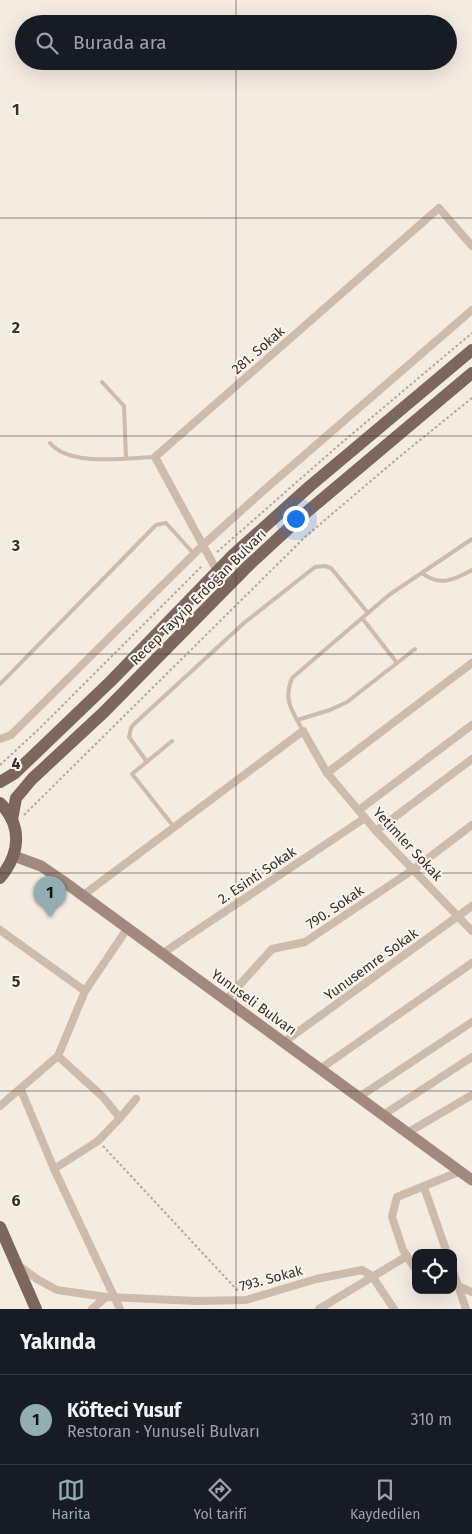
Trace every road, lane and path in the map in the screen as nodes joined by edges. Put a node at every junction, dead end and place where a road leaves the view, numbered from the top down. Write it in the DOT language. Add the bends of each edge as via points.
graph roads {
  1 [pos="472,246"];
  2 [pos="472,310"];
  3 [pos="472,350"];
  4 [pos="472,372"];
  5 [pos="102,382"];
  6 [pos="472,398"];
  7 [pos="50,443"];
  8 [pos="155,457"];
  9 [pos="126,458"];
  10 [pos="472,539"];
  11 [pos="203,545"];
  12 [pos="194,554"];
  13 [pos="472,570"];
  14 [pos="217,571"];
  15 [pos="422,573"];
  16 [pos="368,613"];
  17 [pos="362,618"];
  18 [pos="414,649"];
  19 [pos="397,663"];
  20 [pos="472,663"];
  21 [pos="0,684"];
  22 [pos="297,720"];
  23 [pos="472,725"];
  24 [pos="303,731"];
  25 [pos="0,739"];
  26 [pos="172,741"];
  27 [pos="472,759"];
  28 [pos="147,762"];
  29 [pos="327,773"];
  30 [pos="0,774"];
  31 [pos="14,774"];
  32 [pos="0,782"];
  33 [pos="0,803"];
  34 [pos="359,810"];
  35 [pos="18,818"];
  36 [pos="365,818"];
  37 [pos="472,825"];
  38 [pos="174,827"];
  39 [pos="376,831"];
  40 [pos="14,856"];
  41 [pos="414,869"];
  42 [pos="0,878"];
  43 [pos="82,896"];
  44 [pos="472,906"];
  45 [pos="458,916"];
  46 [pos="127,929"];
  47 [pos="0,930"];
  48 [pos="472,931"];
  49 [pos="163,953"];
  50 [pos="472,963"];
  51 [pos="85,991"];
  52 [pos="226,1000"];
  53 [pos="472,1022"];
  54 [pos="284,1042"];
  55 [pos="58,1056"];
  56 [pos="472,1057"];
  57 [pos="320,1069"];
  58 [pos="21,1090"];
  59 [pos="472,1095"];
  60 [pos="358,1097"];
  61 [pos="136,1099"];
  62 [pos="0,1106"];
  63 [pos="383,1115"];
  64 [pos="120,1118"];
  65 [pos="408,1133"];
  66 [pos="98,1141"];
  67 [pos="54,1170"];
  68 [pos="461,1171"];
  69 [pos="472,1180"];
  70 [pos="424,1187"];
  71 [pos="0,1228"];
  72 [pos="446,1249"];
  73 [pos="406,1256"];
  74 [pos="16,1264"];
  75 [pos="412,1264"];
  76 [pos="372,1276"];
  77 [pos="457,1286"];
  78 [pos="457,1288"];
  79 [pos="472,1292"];
  80 [pos="106,1298"];
  81 [pos="115,1298"];
  82 [pos="246,1300"];
  83 [pos="226,1305"];
  84 [pos="36,1309"];
  85 [pos="92,1309"];
  86 [pos="120,1309"];
  87 [pos="319,1309"];
  88 [pos="394,1309"];
  89 [pos="466,1309"];
  1 -- 8 [label="street, 281. Sokak" via="439,208"];
  2 -- 11 [label="street"];
  3 -- 14 [label="main road, Recep Tayyip Erdoğan Bulvarı" via="310,486"];
  4 -- 35 [label="main road, Recep Tayyip Erdoğan Bulvarı" via="248,566 104,712 32,779 16,798"];
  5 -- 9 [label="lane" via="124,406"];
  6 -- 35 [label="path" via="305,537"];
  7 -- 9 [label="lane" via="63,453 78,458"];
  8 -- 9 [label="lane"];
  8 -- 11 [label="street"];
  10 -- 15 [label="lane"];
  11 -- 12 [label="street"];
  11 -- 14 [label="street"];
  12 -- 21 [label="lane" via="166,523 156,525"];
  12 -- 25 [label="street" via="11,735"];
  13 -- 15 [label="lane" via="442,582 431,580"];
  14 -- 31 [label="main road, Recep Tayyip Erdoğan Bulvarı" via="112,680"];
  15 -- 16 [label="lane"];
  16 -- 17 [label="lane"];
  16 -- 28 [label="lane" via="331,568 315,567 244,623 130,728 130,737"];
  17 -- 19 [label="lane"];
  17 -- 22 [label="lane" via="292,678 287,691 290,708"];
  18 -- 19 [label="lane"];
  19 -- 22 [label="lane" via="347,702"];
  20 -- 29 [label="street"];
  22 -- 24 [label="lane"];
  23 -- 34 [label="street"];
  24 -- 29 [label="street, Yetimler Sokak"];
  24 -- 38 [label="street"];
  26 -- 28 [label="lane"];
  27 -- 39 [label="street"];
  28 -- 38 [label="lane" via="132,774"];
  29 -- 34 [label="street, Yetimler Sokak"];
  30 -- 31 [label="main road"];
  31 -- 32 [label="main road, Recep Tayyip Erdoğan Bulvarı"];
  33 -- 35 [label="main road"];
  34 -- 36 [label="street, Yetimler Sokak"];
  35 -- 40 [label="main road"];
  36 -- 39 [label="street, Yetimler Sokak"];
  36 -- 49 [label="street, 2. Esinti Sokak"];
  37 -- 41 [label="street, 790. Sokak"];
  38 -- 43 [label="street"];
  39 -- 41 [label="street, Yetimler Sokak"];
  40 -- 42 [label="main road"];
  40 -- 43 [label="main road, Yunuseli Bulvarı" via="41,866"];
  41 -- 45 [label="street, Yetimler Sokak"];
  41 -- 52 [label="street, 790. Sokak" via="305,942 272,950"];
  43 -- 46 [label="main road, Yunuseli Bulvarı"];
  44 -- 45 [label="street, Yunusemre Sokak"];
  45 -- 48 [label="street, Yetimler Sokak"];
  45 -- 54 [label="street, Yunusemre Sokak"];
  46 -- 49 [label="main road, Yunuseli Bulvarı"];
  46 -- 51 [label="street"];
  47 -- 51 [label="street"];
  49 -- 52 [label="main road, Yunuseli Bulvarı"];
  50 -- 57 [label="street"];
  51 -- 55 [label="street"];
  52 -- 54 [label="main road, Yunuseli Bulvarı"];
  53 -- 60 [label="street"];
  54 -- 57 [label="main road, Yunuseli Bulvarı"];
  55 -- 58 [label="street"];
  55 -- 64 [label="street" via="103,1097"];
  56 -- 63 [label="street"];
  57 -- 60 [label="main road, Yunuseli Bulvarı"];
  58 -- 62 [label="street"];
  58 -- 67 [label="street"];
  59 -- 65 [label="street"];
  60 -- 63 [label="main road, Yunuseli Bulvarı"];
  61 -- 64 [label="street"];
  63 -- 65 [label="main road, Yunuseli Bulvarı"];
  64 -- 66 [label="street"];
  65 -- 68 [label="main road, Yunuseli Bulvarı"];
  66 -- 67 [label="street"];
  66 -- 82 [label="path"];
  67 -- 81 [label="street"];
  68 -- 69 [label="main road, Yunuseli Bulvarı"];
  68 -- 70 [label="street"];
  70 -- 72 [label="street"];
  70 -- 73 [label="street" via="397,1197 392,1217"];
  71 -- 74 [label="main road"];
  73 -- 75 [label="street"];
  73 -- 76 [label="street"];
  74 -- 80 [label="street, 793. Sokak" via="56,1290"];
  74 -- 84 [label="main road"];
  76 -- 82 [label="street, 793. Sokak" via="362,1270 316,1279"];
  76 -- 87 [label="street"];
  76 -- 88 [label="street"];
  77 -- 79 [label="street"];
  78 -- 89 [label="street"];
  80 -- 81 [label="street, 793. Sokak"];
  80 -- 85 [label="street"];
  81 -- 83 [label="street, 793. Sokak"];
  81 -- 86 [label="street"];
  82 -- 83 [label="street, 793. Sokak"];
}
